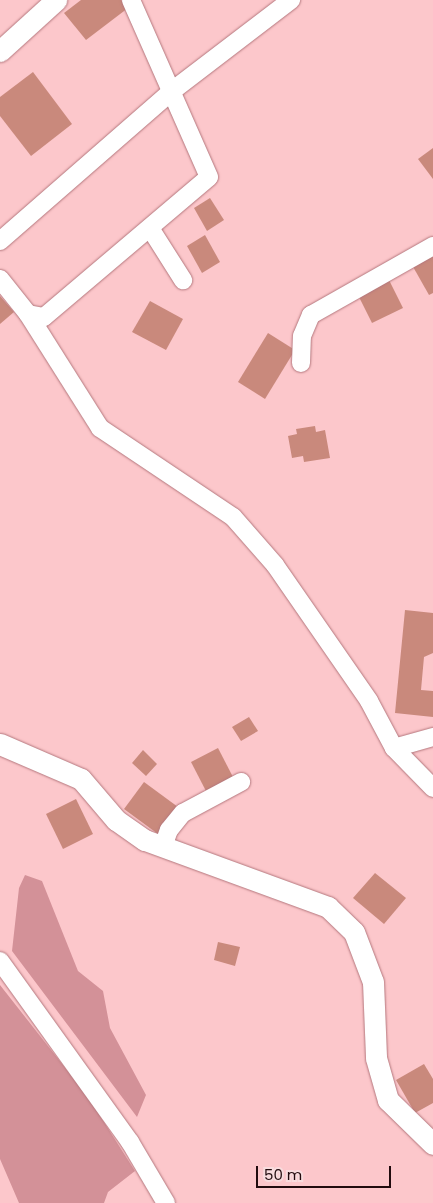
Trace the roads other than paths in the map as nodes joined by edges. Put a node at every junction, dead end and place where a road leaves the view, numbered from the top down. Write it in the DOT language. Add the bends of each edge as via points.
graph roads {
  1 [pos="56,0"];
  2 [pos="131,0"];
  3 [pos="291,0"];
  4 [pos="0,51"];
  5 [pos="172,90"];
  6 [pos="150,228"];
  7 [pos="0,240"];
  8 [pos="433,246"];
  9 [pos="0,279"];
  10 [pos="183,280"];
  11 [pos="28,314"];
  12 [pos="301,363"];
  13 [pos="433,737"];
  14 [pos="0,744"];
  15 [pos="394,748"];
  16 [pos="242,782"];
  17 [pos="433,788"];
  18 [pos="163,847"];
  19 [pos="0,961"];
  20 [pos="433,1144"];
  21 [pos="166,1203"];
  1 -- 4 [label="street"];
  2 -- 5 [label="street"];
  3 -- 5 [label="street"];
  5 -- 6 [label="street" via="209,177"];
  5 -- 7 [label="street"];
  6 -- 10 [label="street"];
  6 -- 11 [label="street" via="44,316"];
  8 -- 12 [label="street" via="311,315 302,336"];
  9 -- 11 [label="street"];
  11 -- 15 [label="street" via="100,428 141,459 190,484 234,517 275,565 369,702"];
  13 -- 15 [label="street"];
  14 -- 18 [label="street" via="81,779 116,820"];
  15 -- 17 [label="street"];
  16 -- 18 [label="street" via="183,813 169,830"];
  18 -- 20 [label="street" via="328,908 354,932 373,982 376,1058 388,1100"];
  19 -- 21 [label="street" via="130,1142"];
}
